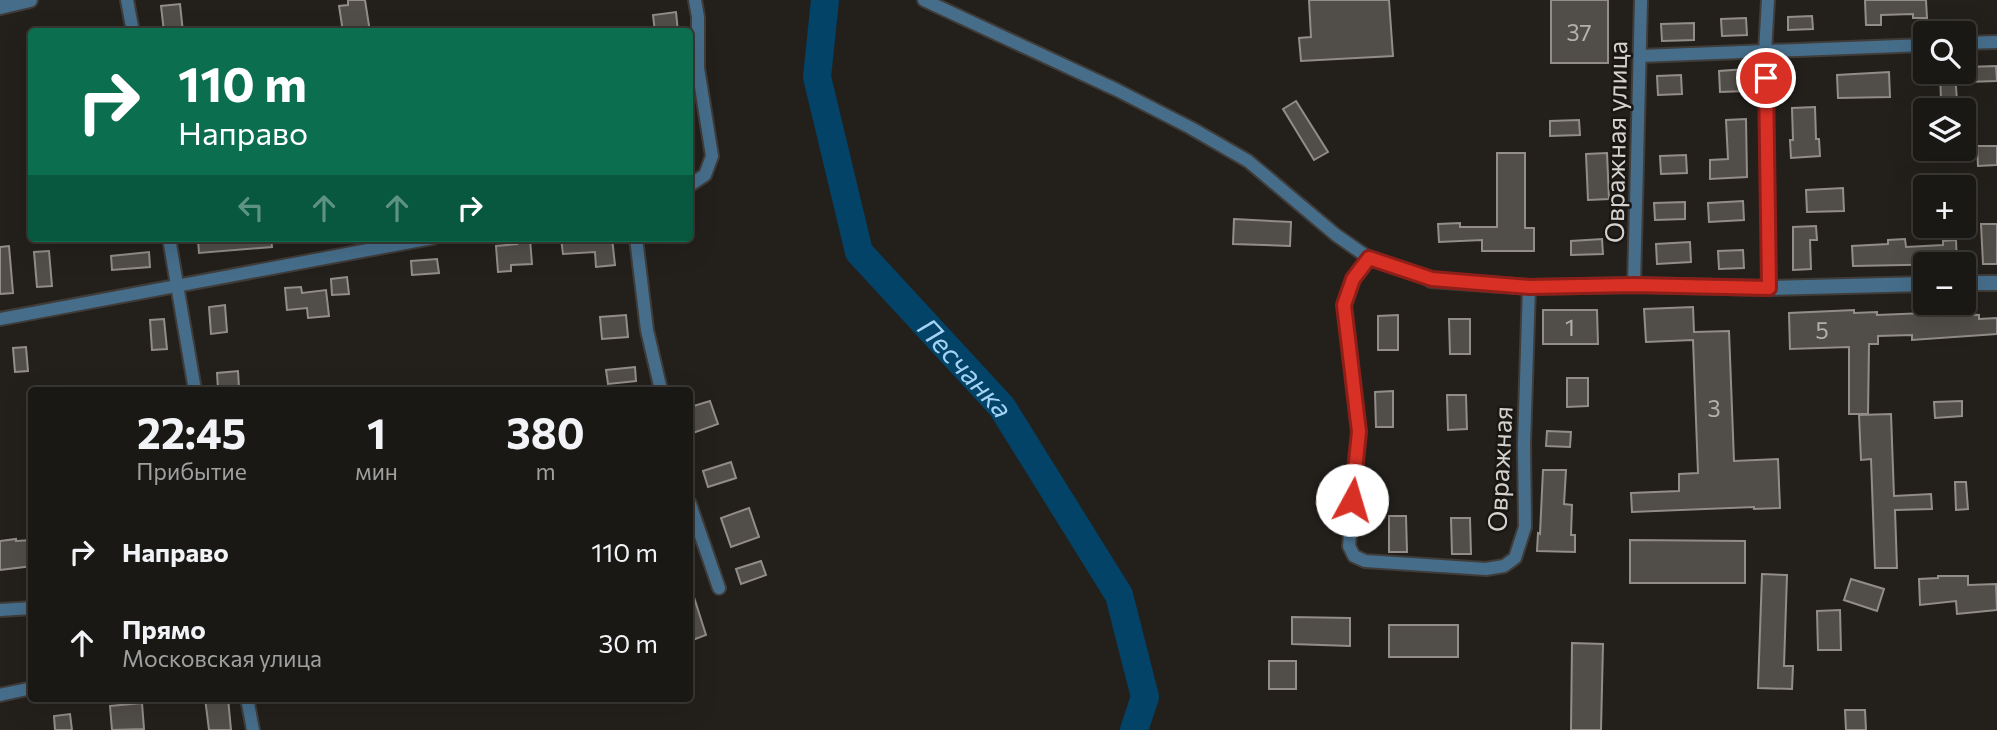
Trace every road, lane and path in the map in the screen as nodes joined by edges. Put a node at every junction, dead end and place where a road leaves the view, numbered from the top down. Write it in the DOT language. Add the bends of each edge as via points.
graph roads {
  1 [pos="30,0"];
  2 [pos="128,0"];
  3 [pos="695,0"];
  4 [pos="924,0"];
  5 [pos="1641,0"];
  6 [pos="1768,0"];
  7 [pos="0,7"];
  8 [pos="132,28"];
  9 [pos="1997,42"];
  10 [pos="1976,43"];
  11 [pos="1913,45"];
  12 [pos="1765,51"];
  13 [pos="1640,56"];
  14 [pos="693,183"];
  15 [pos="170,242"];
  16 [pos="410,242"];
  17 [pos="636,242"];
  18 [pos="1369,258"];
  19 [pos="1432,279"];
  20 [pos="1997,283"];
  21 [pos="1913,284"];
  22 [pos="1976,284"];
  23 [pos="177,285"];
  24 [pos="1634,285"];
  25 [pos="1529,287"];
  26 [pos="1769,288"];
  27 [pos="0,319"];
  28 [pos="194,387"];
  29 [pos="660,387"];
  30 [pos="693,513"];
  31 [pos="719,588"];
  32 [pos="28,608"];
  33 [pos="0,610"];
  34 [pos="28,689"];
  35 [pos="0,695"];
  36 [pos="248,702"];
  37 [pos="253,730"];
  1 -- 7 [label="street"];
  2 -- 8 [label="street"];
  3 -- 14 [label="street" via="698,68 712,156 705,175"];
  4 -- 18 [label="street" via="1117,90 1248,161"];
  5 -- 13 [label="street, Овражная улица"];
  6 -- 12 [label="street"];
  9 -- 10 [label="street"];
  11 -- 12 [label="street"];
  12 -- 13 [label="street"];
  12 -- 26 [label="street"];
  13 -- 24 [label="street, Овражная улица"];
  15 -- 23 [label="street"];
  16 -- 23 [label="street"];
  17 -- 29 [label="street" via="647,330"];
  18 -- 19 [label="street"];
  18 -- 25 [label="street, Овражная" via="1353,279 1344,305 1359,432 1349,546 1354,556 1365,561 1486,569 1504,566 1515,558 1525,527"];
  19 -- 25 [label="street"];
  20 -- 22 [label="street"];
  21 -- 26 [label="street"];
  23 -- 27 [label="street"];
  23 -- 28 [label="street"];
  24 -- 25 [label="street"];
  24 -- 26 [label="street"];
  30 -- 31 [label="street"];
  32 -- 33 [label="street"];
  34 -- 35 [label="street"];
  36 -- 37 [label="street"];
}
